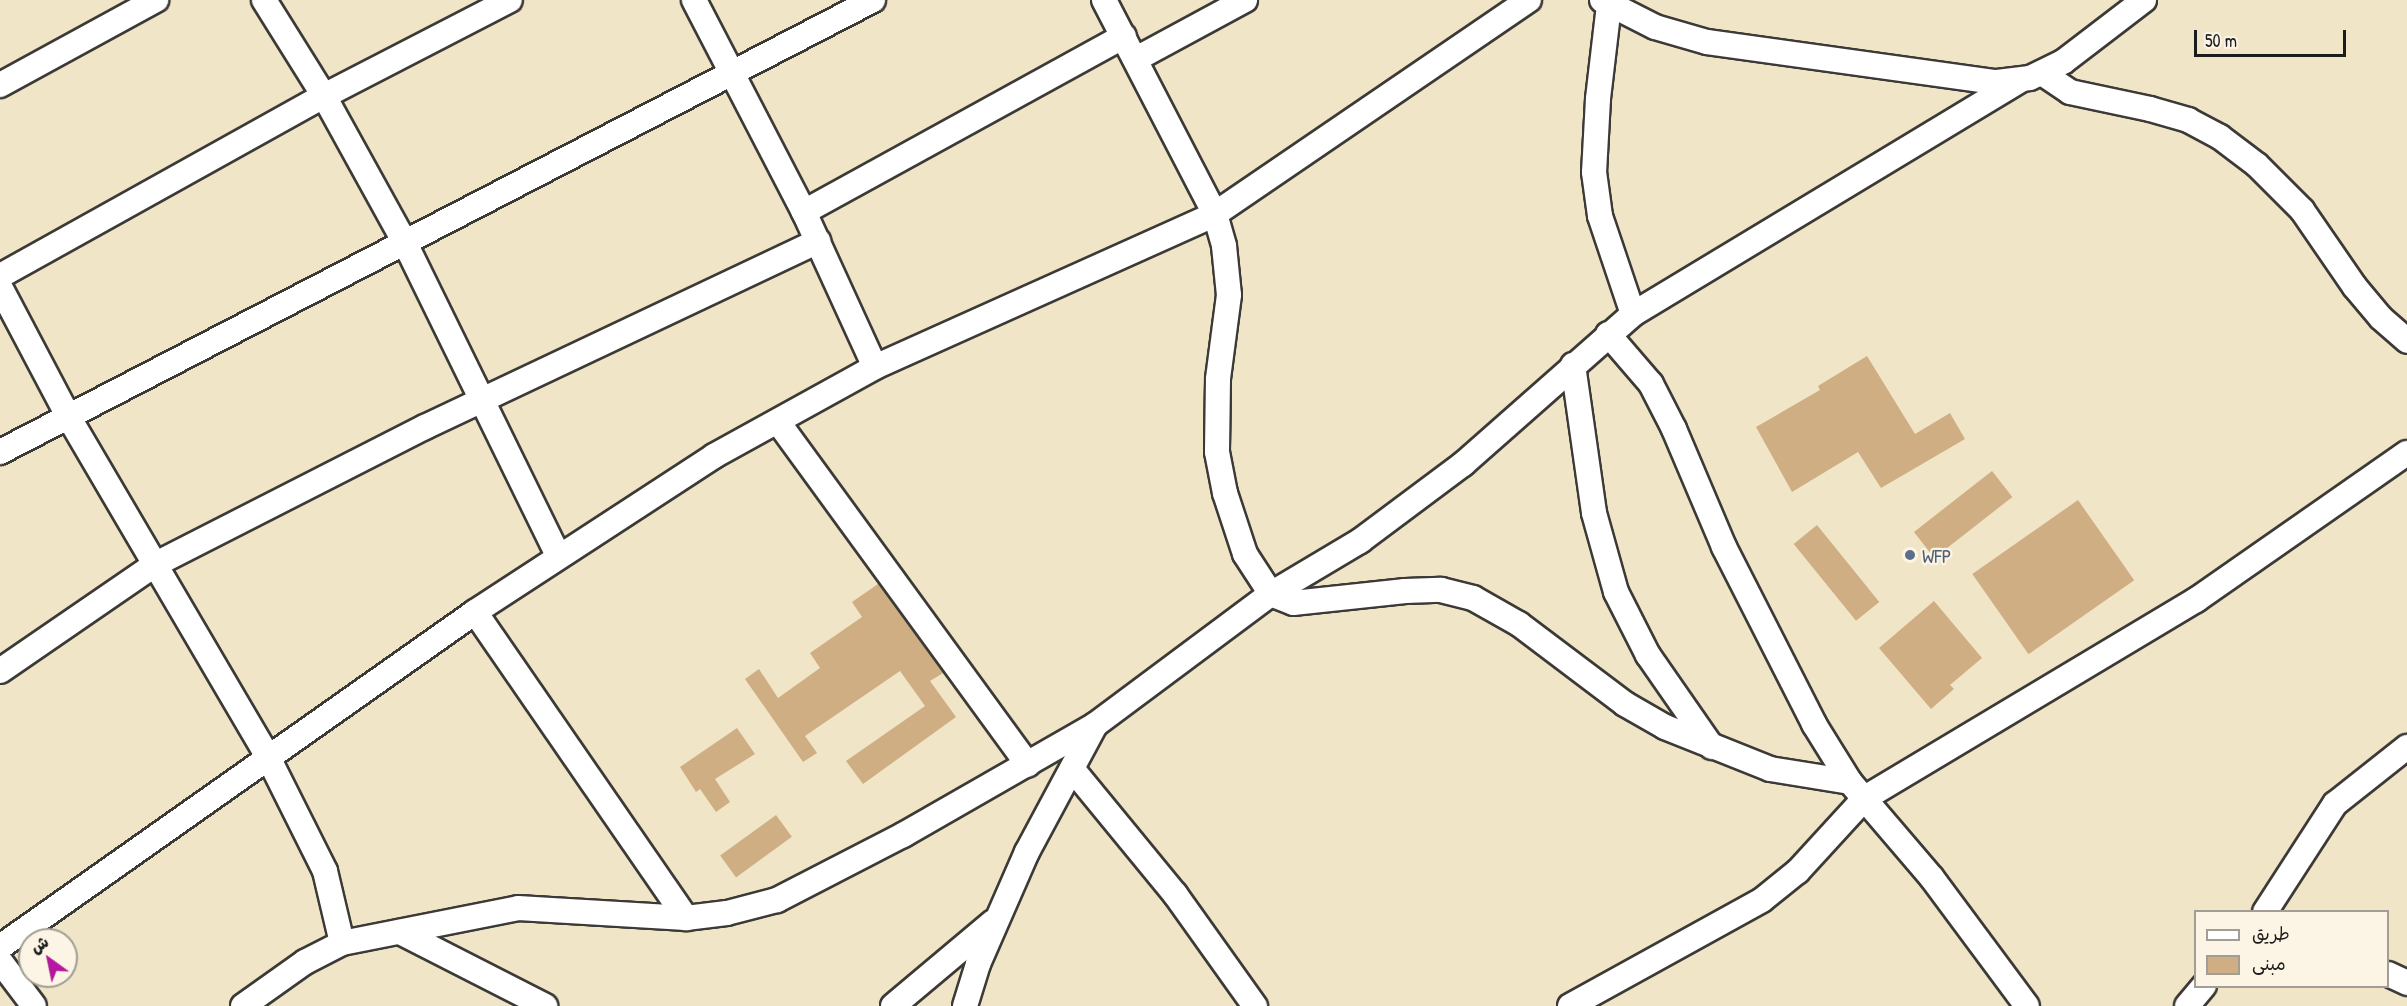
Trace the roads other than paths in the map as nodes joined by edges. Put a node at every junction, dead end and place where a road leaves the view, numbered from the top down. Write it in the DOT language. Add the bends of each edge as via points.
graph roads {
  1 [pos="156,0"];
  2 [pos="264,0"];
  3 [pos="510,0"];
  4 [pos="694,0"];
  5 [pos="873,0"];
  6 [pos="1104,0"];
  7 [pos="1245,0"];
  8 [pos="1529,0"];
  9 [pos="2144,0"];
  10 [pos="1606,3"];
  11 [pos="1124,36"];
  12 [pos="1136,59"];
  13 [pos="735,75"];
  14 [pos="2031,77"];
  15 [pos="0,85"];
  16 [pos="324,96"];
  17 [pos="804,212"];
  18 [pos="1215,214"];
  19 [pos="818,241"];
  20 [pos="405,243"];
  21 [pos="0,276"];
  22 [pos="0,287"];
  23 [pos="1633,314"];
  24 [pos="1608,334"];
  25 [pos="2407,341"];
  26 [pos="1573,365"];
  27 [pos="875,367"];
  28 [pos="484,399"];
  29 [pos="68,416"];
  30 [pos="778,422"];
  31 [pos="0,452"];
  32 [pos="2407,453"];
  33 [pos="558,555"];
  34 [pos="154,565"];
  35 [pos="1271,594"];
  36 [pos="475,612"];
  37 [pos="0,671"];
  38 [pos="1095,725"];
  39 [pos="2407,747"];
  40 [pos="1714,749"];
  41 [pos="269,759"];
  42 [pos="1028,765"];
  43 [pos="1073,770"];
  44 [pos="1857,790"];
  45 [pos="2275,907"];
  46 [pos="686,918"];
  47 [pos="997,918"];
  48 [pos="400,932"];
  49 [pos="342,943"];
  50 [pos="0,947"];
  51 [pos="0,961"];
  52 [pos="2389,974"];
  53 [pos="2407,983"];
  54 [pos="2203,988"];
  55 [pos="34,1006"];
  56 [pos="243,1006"];
  57 [pos="545,1006"];
  58 [pos="893,1006"];
  59 [pos="965,1006"];
  60 [pos="1255,1006"];
  61 [pos="1570,1006"];
  62 [pos="2027,1006"];
  63 [pos="2187,1006"];
  1 -- 15 [label="street"];
  2 -- 16 [label="street"];
  3 -- 16 [label="street"];
  4 -- 13 [label="street"];
  5 -- 13 [label="street"];
  6 -- 11 [label="street"];
  7 -- 12 [label="street"];
  8 -- 18 [label="street"];
  9 -- 14 [label="street"];
  10 -- 14 [label="street" via="1655,27 1707,42 1974,79"];
  10 -- 23 [label="street" via="1594,172 1600,216"];
  11 -- 12 [label="street"];
  11 -- 17 [label="street"];
  12 -- 18 [label="street"];
  13 -- 17 [label="street"];
  13 -- 20 [label="street"];
  14 -- 23 [label="street"];
  14 -- 25 [label="street" via="2070,92 2188,120 2220,136 2287,195 2374,310"];
  16 -- 20 [label="street"];
  16 -- 21 [label="street"];
  17 -- 19 [label="street"];
  18 -- 27 [label="street"];
  18 -- 35 [label="street" via="1224,246 1229,295 1218,379 1217,452 1224,493 1245,554"];
  19 -- 27 [label="street"];
  19 -- 28 [label="street"];
  20 -- 28 [label="street"];
  20 -- 29 [label="street"];
  22 -- 29 [label="street"];
  23 -- 24 [label="street"];
  24 -- 26 [label="street"];
  24 -- 44 [label="street" via="1650,384 1674,429 1728,556 1814,724"];
  26 -- 35 [label="street" via="1463,464 1360,541"];
  26 -- 40 [label="street" via="1594,513 1616,592 1648,655"];
  27 -- 30 [label="street"];
  28 -- 33 [label="street"];
  28 -- 34 [label="street"];
  29 -- 31 [label="street"];
  29 -- 34 [label="street"];
  30 -- 33 [label="street" via="714,456"];
  30 -- 42 [label="street"];
  32 -- 44 [label="street" via="2176,612"];
  33 -- 36 [label="street"];
  34 -- 37 [label="street"];
  34 -- 41 [label="street"];
  35 -- 38 [label="street"];
  35 -- 40 [label="street" via="1293,603 1405,591 1441,590 1473,598 1519,624 1625,704"];
  36 -- 41 [label="street"];
  36 -- 46 [label="street"];
  38 -- 42 [label="street"];
  38 -- 43 [label="street"];
  39 -- 45 [label="street" via="2345,792"];
  40 -- 44 [label="street" via="1770,769"];
  41 -- 49 [label="street" via="325,871"];
  41 -- 50 [label="street"];
  42 -- 46 [label="street" via="777,900 727,913"];
  43 -- 47 [label="street" via="1027,852"];
  43 -- 60 [label="street" via="1175,894"];
  44 -- 61 [label="street" via="1798,871 1762,900"];
  44 -- 62 [label="street" via="1932,878"];
  46 -- 48 [label="street" via="518,908"];
  47 -- 58 [label="street"];
  47 -- 59 [label="street"];
  48 -- 49 [label="street"];
  48 -- 57 [label="street"];
  49 -- 56 [label="street" via="305,962"];
  51 -- 55 [label="street"];
  52 -- 53 [label="street"];
  54 -- 63 [label="street"];
}
